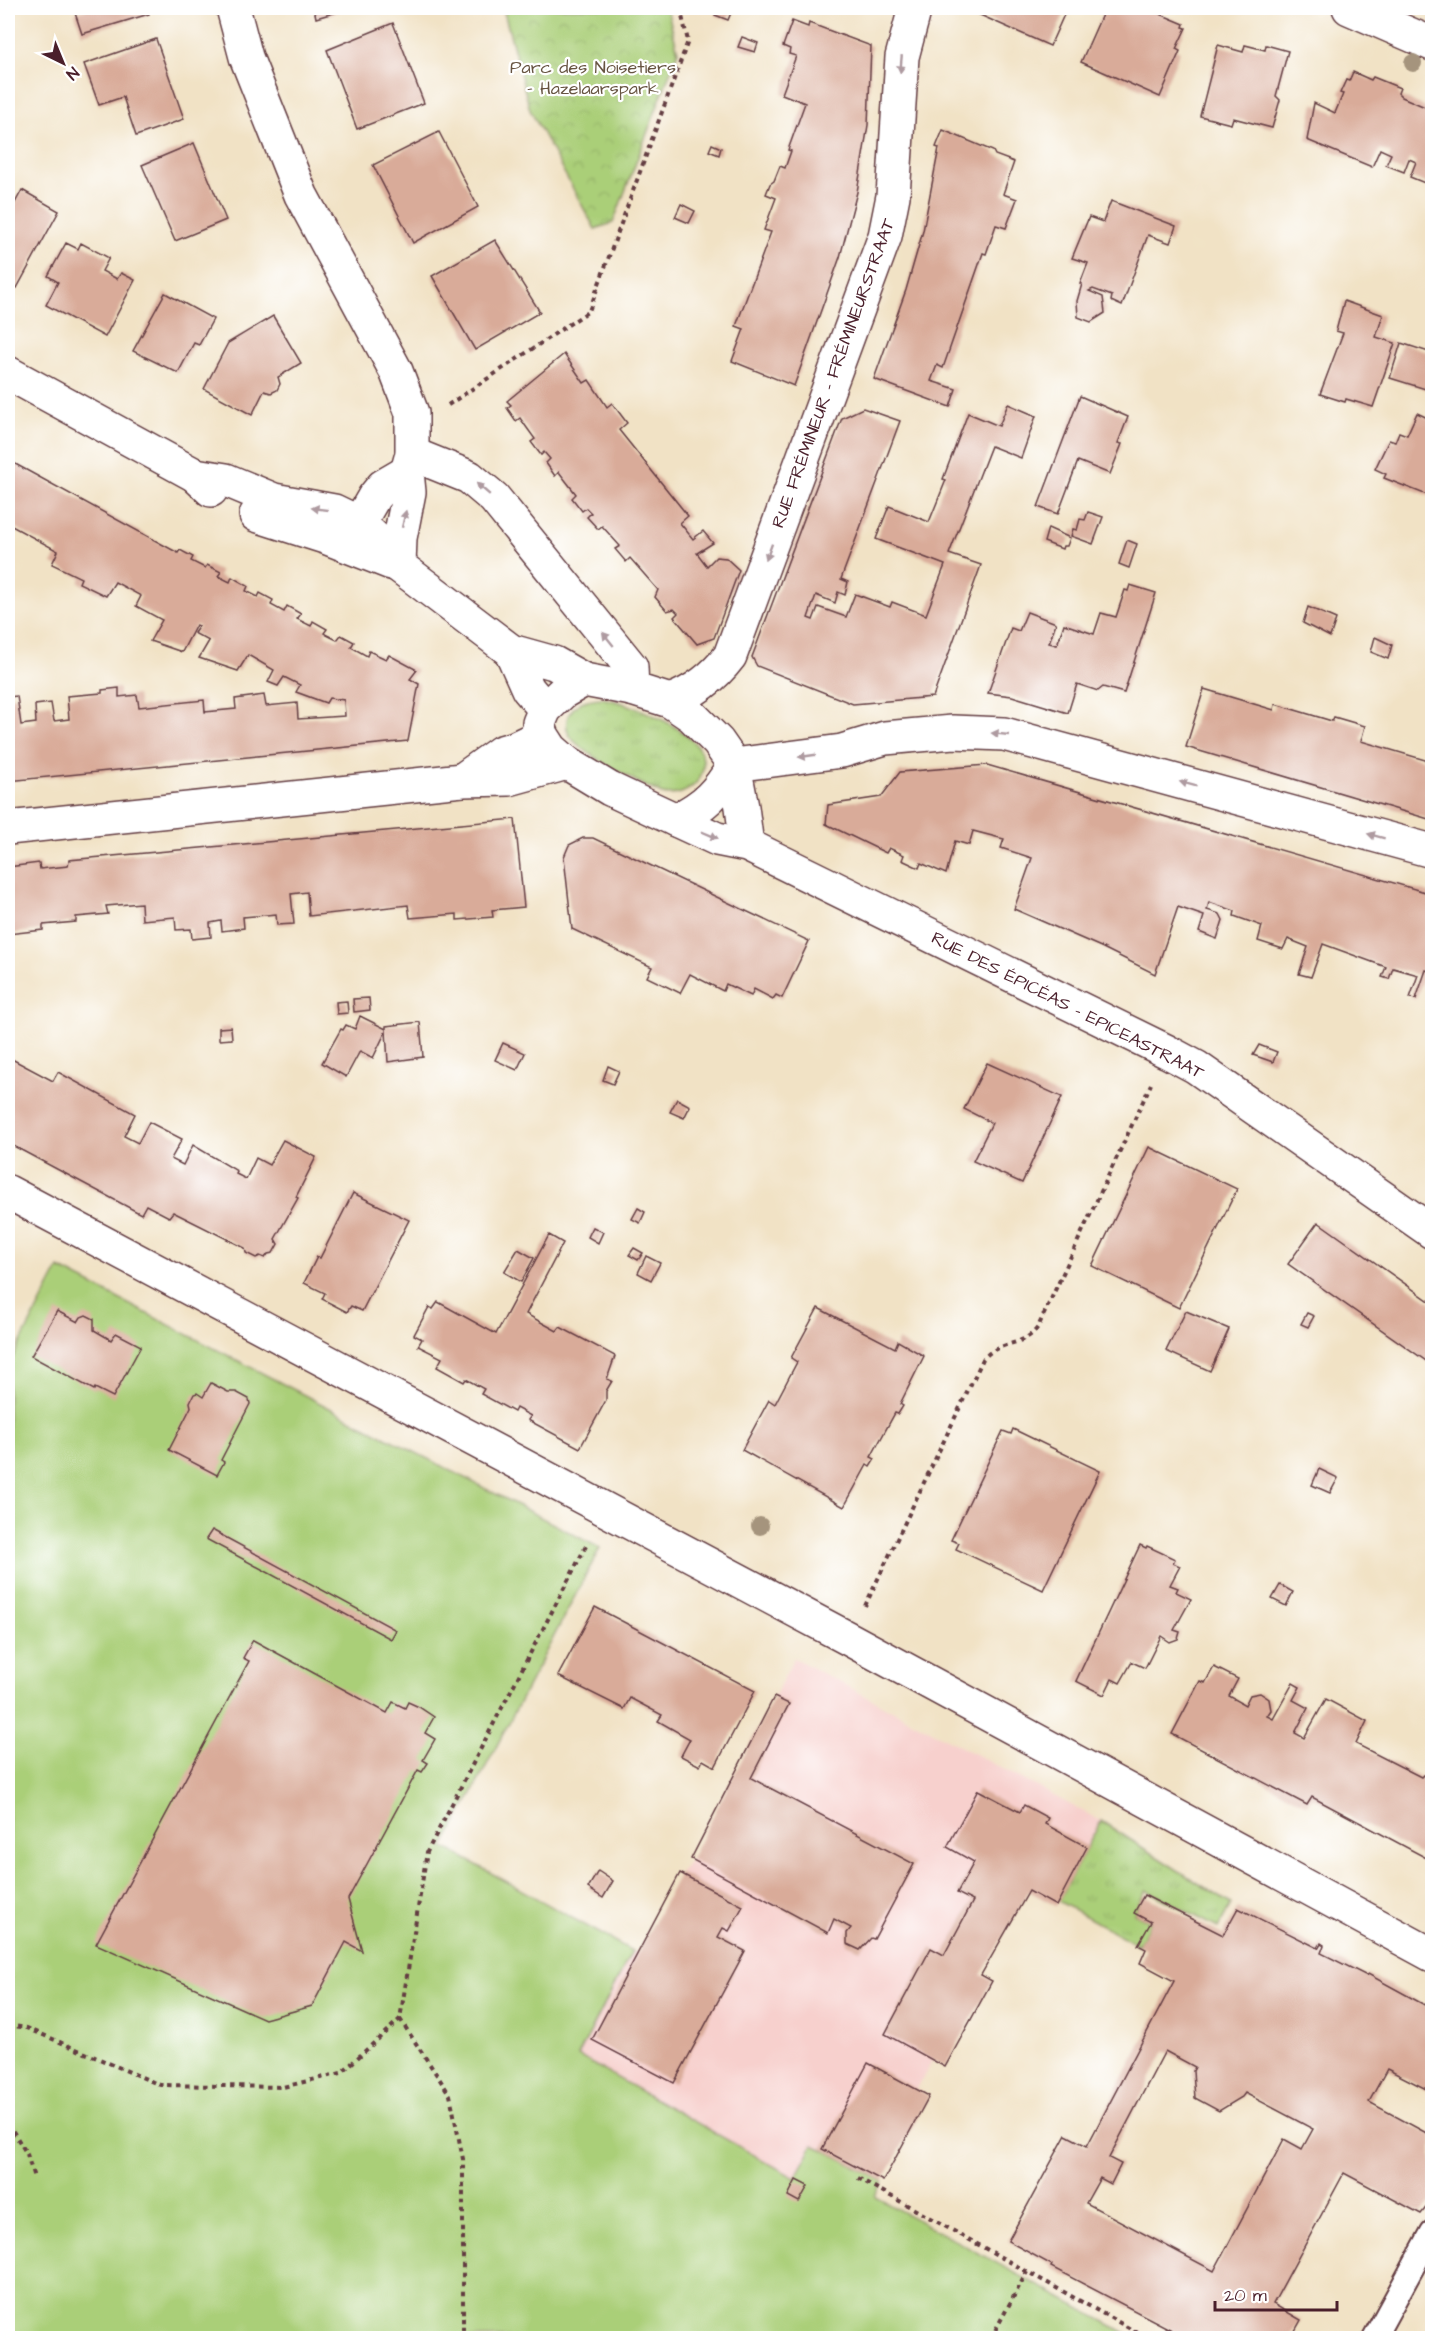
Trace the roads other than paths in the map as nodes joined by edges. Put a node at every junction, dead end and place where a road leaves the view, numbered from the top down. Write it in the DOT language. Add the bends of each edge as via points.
graph roads {
  1 [pos="233,8"];
  2 [pos="915,8"];
  3 [pos="1349,8"];
  4 [pos="1432,44"];
  5 [pos="8,373"];
  6 [pos="409,463"];
  7 [pos="359,536"];
  8 [pos="399,566"];
  9 [pos="511,651"];
  10 [pos="584,680"];
  11 [pos="632,689"];
  12 [pos="670,701"];
  13 [pos="544,722"];
  14 [pos="567,764"];
  15 [pos="734,765"];
  16 [pos="462,780"];
  17 [pos="676,820"];
  18 [pos="8,828"];
  19 [pos="747,844"];
  20 [pos="1432,851"];
  21 [pos="8,1192"];
  22 [pos="1432,1232"];
  23 [pos="1432,1954"];
  24 [pos="1432,2232"];
  25 [pos="1374,2338"];
  1 -- 6 [label="street" via="246,57 302,195 396,371 412,413"];
  2 -- 12 [label="street, RUE FRÉMINEUR - FRÉMINEURSTRAAT, one-way" via="902,57 893,196 885,236 730,656 705,682"];
  3 -- 4 [label="street"];
  5 -- 7 [label="street" via="195,475 216,495 266,519"];
  6 -- 7 [label="street" via="383,486"];
  8 -- 6 [label="street, one-way"];
  11 -- 6 [label="street, one-way" via="631,666 494,498 469,477"];
  7 -- 8 [label="street"];
  8 -- 9 [label="street"];
  9 -- 10 [label="street" via="554,663"];
  9 -- 13 [label="street, RUE DES ÉPICÉAS - EPICEASTRAAT"];
  10 -- 11 [label="street"];
  10 -- 13 [label="street" via="563,692"];
  11 -- 12 [label="street"];
  12 -- 15 [label="street" via="718,742"];
  13 -- 14 [label="street, RUE DES ÉPICÉAS - EPICEASTRAAT" via="551,749"];
  13 -- 16 [label="street" via="515,748 501,752"];
  14 -- 16 [label="street" via="509,779"];
  14 -- 17 [label="street, RUE DES ÉPICÉAS - EPICEASTRAAT"];
  15 -- 17 [label="street" via="720,787 698,809"];
  15 -- 19 [label="street"];
  20 -- 15 [label="street, one-way" via="1004,734 953,732 885,738 842,751"];
  16 -- 18 [label="street"];
  17 -- 19 [label="street, RUE DES ÉPICÉAS - EPICEASTRAAT, one-way" via="717,839"];
  19 -- 22 [label="street, RUE DES ÉPICÉAS - EPICEASTRAAT" via="1196,1067"];
  21 -- 23 [label="street"];
  24 -- 25 [label="lane"];
}
